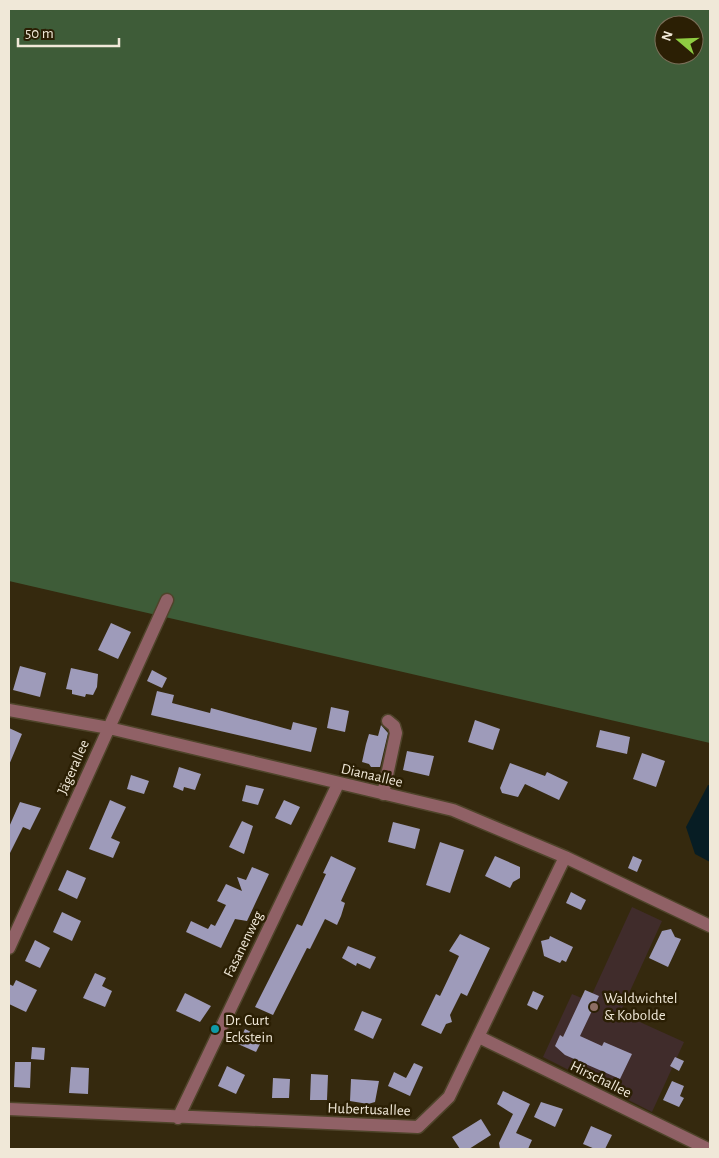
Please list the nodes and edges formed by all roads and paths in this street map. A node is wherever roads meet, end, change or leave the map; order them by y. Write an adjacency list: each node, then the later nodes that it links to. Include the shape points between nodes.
1 (167, 600): 4 (street, Jägerallee)
2 (9, 710): 4 (street, Dianaallee)
3 (388, 721): 6 (street, via 396,733)
4 (109, 728): 5 (street, Dianaallee); 9 (street, Jägerallee)
5 (338, 784): 6 (street, Dianaallee); 12 (street, Fasanenweg)
6 (383, 794): 7 (street, Dianaallee, via 453,810)
7 (565, 857): 8 (street, Dianaallee); 10 (street, Hubertusallee)
8 (710, 926)
9 (9, 948)
10 (480, 1037): 12 (street, Hubertusallee, via 449,1097 418,1127); 13 (street, Hirschallee)
11 (9, 1109): 12 (street, Hubertusallee)
12 (178, 1118)
13 (708, 1149)

